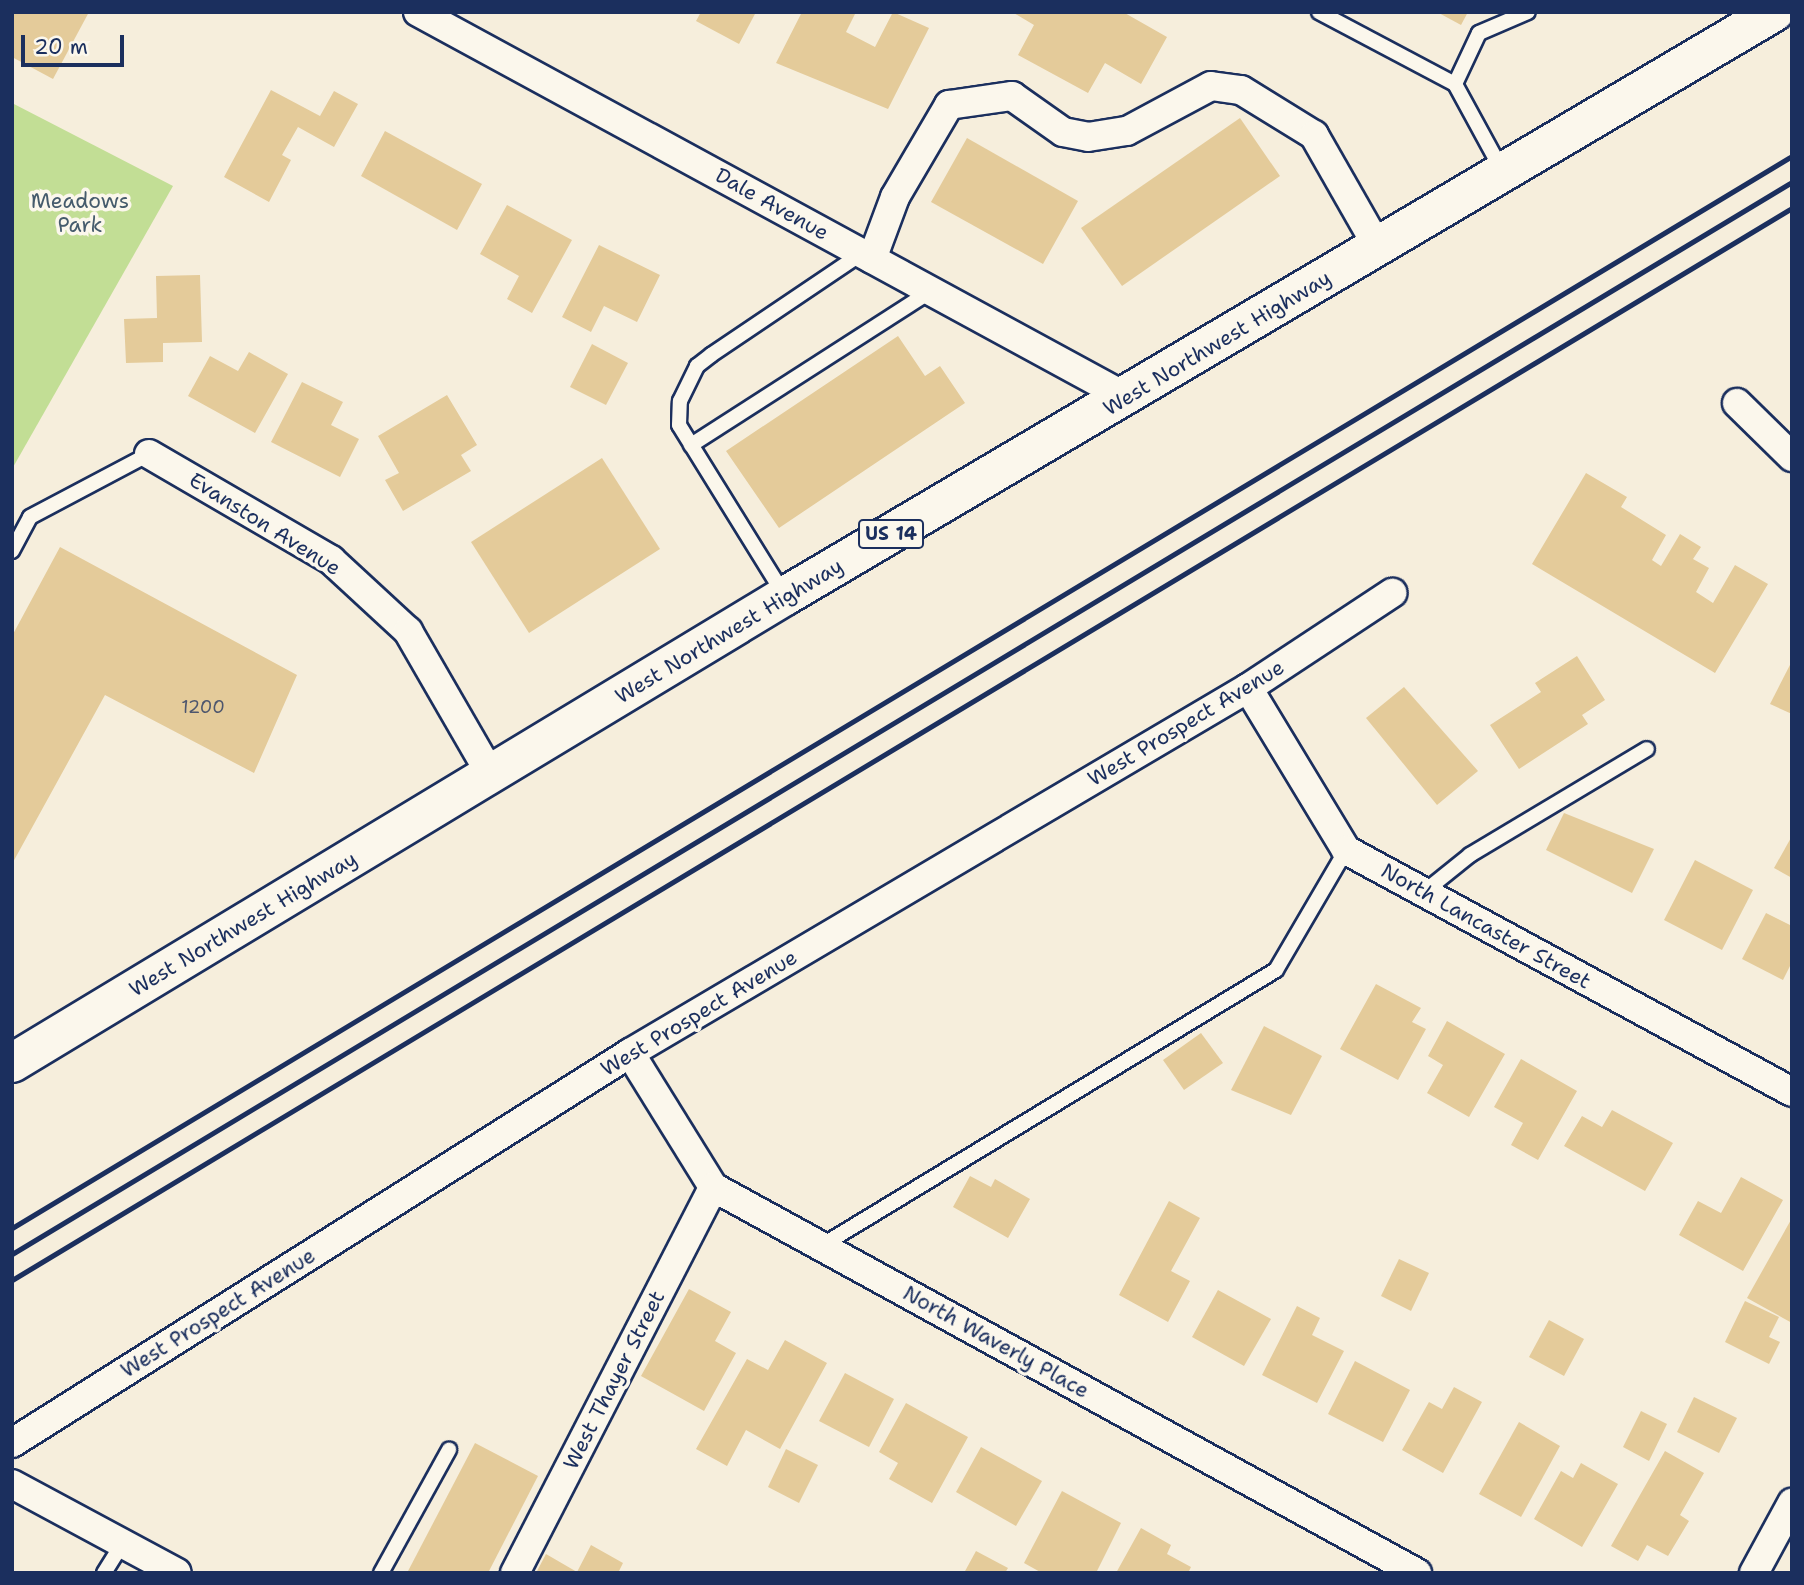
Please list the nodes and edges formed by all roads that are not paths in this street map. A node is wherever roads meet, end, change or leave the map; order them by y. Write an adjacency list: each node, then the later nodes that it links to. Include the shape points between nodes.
1 (418, 12): 8 (street, Dale Avenue)
2 (1319, 12): 5 (lane)
3 (1528, 12): 5 (lane, via 1479,33)
4 (1749, 19): 6 (main road, West Northwest Highway / US 14)
5 (1455, 84): 6 (lane)
6 (1504, 173): 7 (main road, West Northwest Highway / US 14)
7 (1378, 247): 8 (street, via 1314,135 1241,90 1211,86 1127,131 1088,137 1063,132 1012,96 949,105 895,197); 10 (main road, West Northwest Highway / US 14)
8 (867, 256): 9 (street, Dale Avenue); 12 (lane, via 697,366 680,401 679,425)
9 (931, 292): 10 (street, Dale Avenue); 12 (lane)
10 (1126, 397): 17 (main road, West Northwest Highway / US 14)
11 (1737, 403): 14 (street)
12 (691, 445): 17 (lane)
13 (149, 454): 15 (lane, via 30,517); 20 (street, Evanston Avenue, via 331,560 408,631)
14 (1792, 457)
15 (12, 551)
16 (1392, 593): 18 (street, West Prospect Avenue)
17 (785, 596): 20 (main road, West Northwest Highway / US 14)
18 (1248, 688): 21 (street); 23 (street, West Prospect Avenue)
19 (1647, 749): 22 (lane, via 1470,855)
20 (491, 775): 24 (main road, West Northwest Highway / US 14)
21 (1346, 850): 22 (street, North Lancaster Street); 27 (lane, via 1276,970)
22 (1424, 892): 25 (street, North Lancaster Street)
23 (630, 1053): 26 (street, North Waverly Place); 28 (street, West Prospect Avenue)
24 (12, 1063)
25 (1792, 1092)
26 (713, 1187): 27 (street, North Waverly Place); 36 (street, West Thayer Street)
27 (821, 1246): 37 (street, North Waverly Place)
28 (12, 1443)
29 (449, 1450): 35 (lane)
30 (12, 1484): 32 (street)
31 (1792, 1503): 38 (street)
32 (122, 1544): 33 (lane); 34 (street)
33 (104, 1573)
34 (177, 1573)
35 (382, 1573)
36 (515, 1573)
37 (1417, 1573)
38 (1754, 1573)

